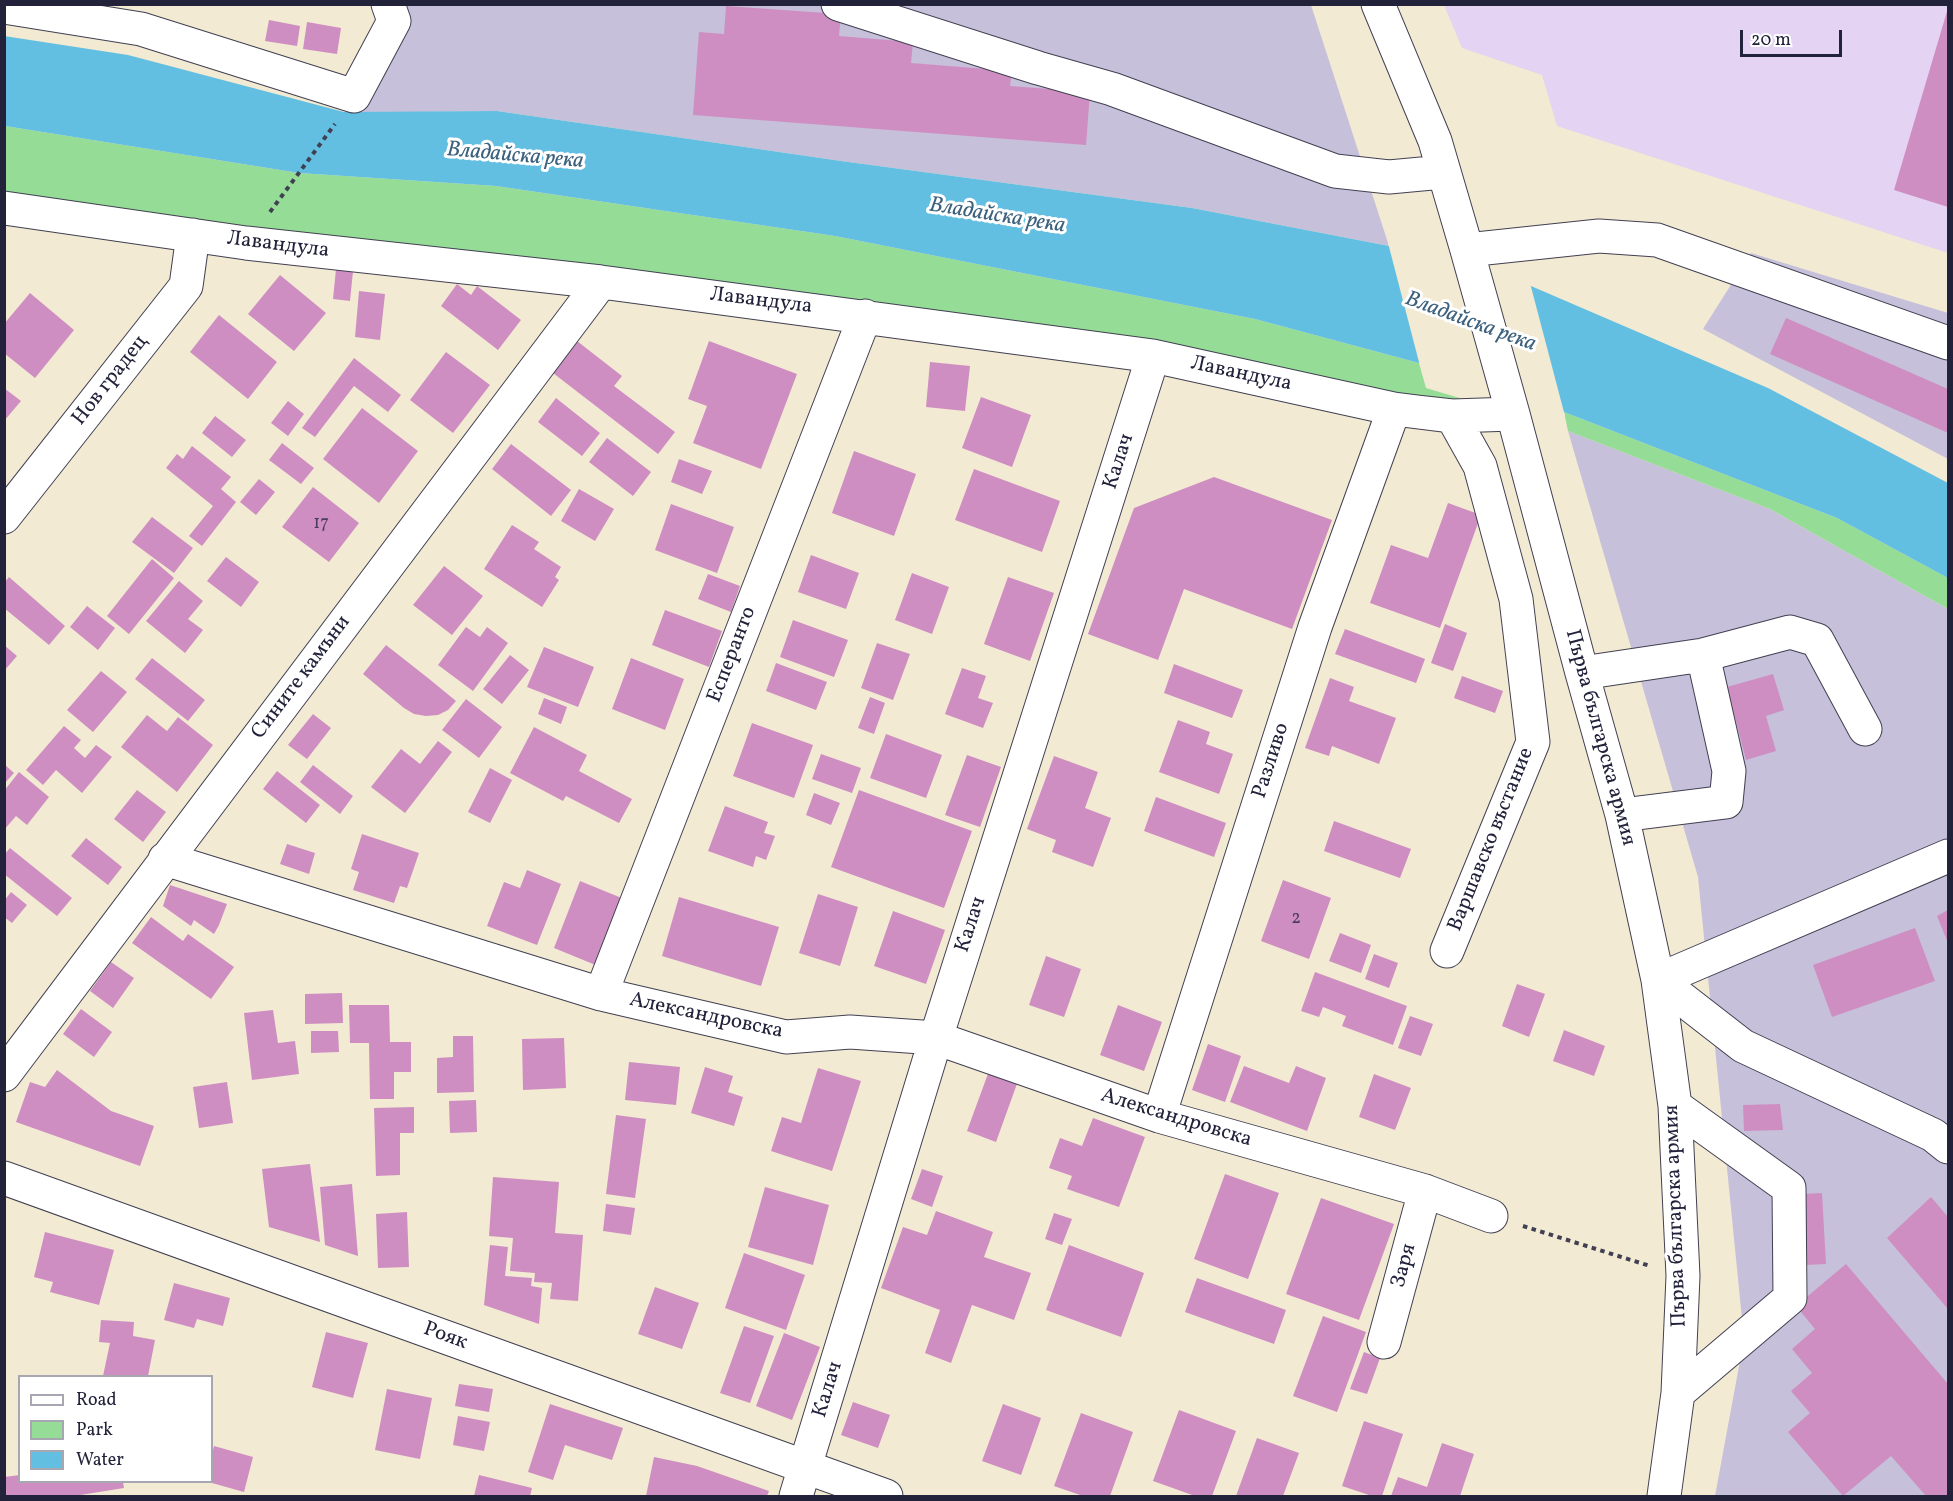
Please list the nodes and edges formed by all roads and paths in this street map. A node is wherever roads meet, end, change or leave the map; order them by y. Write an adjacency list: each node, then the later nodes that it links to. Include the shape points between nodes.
1 (388, 4): 5 (street, via 394,21)
2 (838, 4): 6 (street, via 1112,89 1335,171 1389,177)
3 (1378, 4): 6 (street, Първа българска армия, via 1435,141)
4 (4, 7): 5 (street, via 141,29)
5 (354, 96): 7 (path)
6 (1443, 172): 10 (street, Първа българска армия)
7 (292, 184)
8 (4, 208): 9 (street, Лавандула)
9 (193, 235): 11 (street, Лавандула); 18 (street, Нов градец, via 186,286)
10 (1467, 250): 13 (street, via 1599,236 1657,240); 16 (street, Първа българска армия)
11 (601, 282): 12 (street, Лавандула); 24 (street, Сините камъни)
12 (865, 316): 14 (street, Лавандула); 27 (street, Есперанто)
13 (1948, 343)
14 (1154, 356): 15 (street, Лавандула); 28 (street, Калач)
15 (1394, 408): 17 (street, Лавандула); 31 (street, Разливо, via 1315,627)
16 (1513, 414): 17 (street, Лавандула); 20 (street, Първа българска армия)
17 (1452, 416): 25 (street, Варшавско въстание, via 1480,466 1516,599 1533,742)
18 (4, 517)
19 (1703, 655): 20 (street); 21 (street, via 1790,632 1817,640); 22 (street, via 1729,771 1726,802)
20 (1581, 673): 22 (street, Първа българска армия)
21 (1865, 729)
22 (1622, 815): 26 (street, Първа българска армия)
23 (1948, 856): 26 (street)
24 (165, 859): 27 (street, Александровска); 29 (street, Сините камъни)
25 (1447, 951)
26 (1658, 980): 30 (street, Първа българска армия); 32 (street, via 1743,1046)
27 (601, 994): 28 (street, Александровска, via 786,1037 850,1032)
28 (936, 1038): 31 (street, Александровска); 39 (street, Калач)
29 (4, 1075)
30 (1675, 1106): 36 (street, Първа българска армия); 38 (street, via 1789,1188 1790,1298)
31 (1159, 1116): 34 (street, Александровска)
32 (1943, 1139)
33 (4, 1178): 39 (street, Рояк)
34 (1425, 1191): 35 (street, Александровска); 37 (street, Заря)
35 (1491, 1216): 36 (path)
36 (1683, 1276): 38 (street, Първа българска армия)
37 (1384, 1342)
38 (1678, 1394): 41 (street, Първа българска армия)
39 (801, 1482): 40 (street, Рояк)
40 (886, 1497)
41 (1664, 1497)

